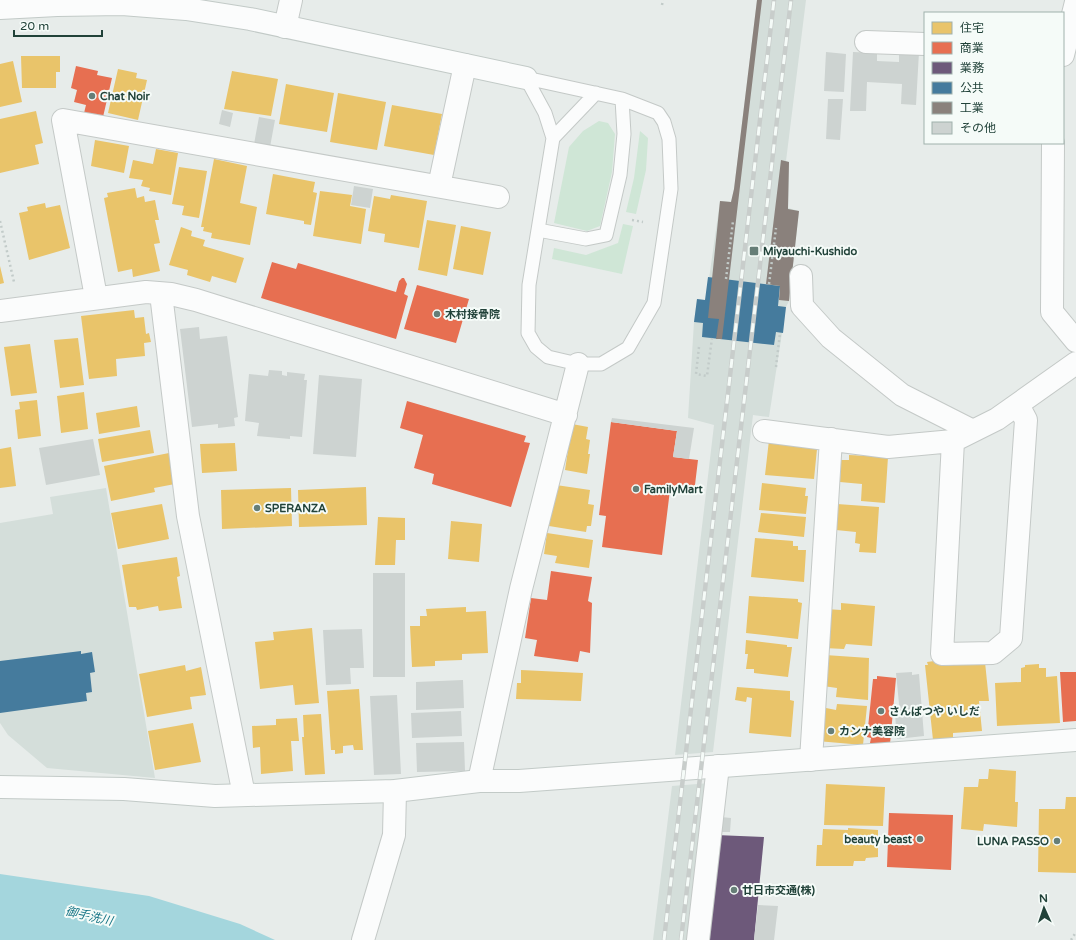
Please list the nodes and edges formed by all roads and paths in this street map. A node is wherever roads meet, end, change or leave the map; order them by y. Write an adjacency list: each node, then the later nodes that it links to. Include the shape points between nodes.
1 (291, 0): 6 (street)
2 (663, 0): 4 (path)
3 (1076, 2): 9 (street)
4 (662, 5)
5 (0, 8): 6 (street, via 122,4 186,9)
6 (284, 27): 10 (street)
7 (866, 42): 8 (street)
8 (924, 44)
9 (1064, 48)
10 (466, 65): 11 (street); 16 (street)
11 (526, 78): 12 (lane); 14 (lane, via 545,113)
12 (596, 93): 13 (lane); 14 (lane)
13 (622, 99): 21 (lane, via 624,134 620,175 606,235 586,239); 33 (lane, via 658,113 664,122 669,139 671,189 654,303 628,348 601,364)
14 (554, 138): 21 (lane)
15 (1053, 144): 30 (street, via 1052,312)
16 (439, 186): 17 (street); 26 (street, via 63,120)
17 (498, 197)
18 (0, 221): 27 (path)
19 (733, 221): 23 (path)
20 (776, 228): 24 (path)
21 (538, 230): 33 (lane, via 529,284 528,333 536,347 548,357)
22 (801, 276): 38 (street, via 802,306 831,338 902,395)
23 (726, 279)
24 (769, 284)
25 (161, 294): 26 (street, via 146,292); 36 (street, via 196,300); 47 (street, via 188,516)
26 (96, 297): 27 (street)
27 (10, 309)
28 (780, 333): 34 (path)
29 (712, 338): 31 (path, via 707,376 696,374)
30 (1076, 341)
31 (699, 347)
32 (1076, 363): 35 (street)
33 (578, 364): 36 (street)
34 (776, 367)
35 (1018, 404): 38 (street, via 997,419); 40 (street, via 1026,420 1011,638 993,653 942,654)
36 (566, 416): 44 (street, via 521,589)
37 (764, 431): 39 (street)
38 (973, 431): 40 (street)
39 (831, 439): 40 (street, via 888,447); 42 (street)
40 (953, 441)
41 (1076, 740): 42 (street)
42 (811, 760): 43 (street)
43 (718, 766): 44 (street, via 519,781); 50 (street)
44 (479, 781): 46 (street)
45 (0, 787): 47 (street, via 98,788 216,796)
46 (395, 791): 47 (street); 49 (street, via 394,835)
47 (244, 795)
48 (1076, 932): 51 (path)
49 (363, 940)
50 (698, 940)
51 (1071, 940)

